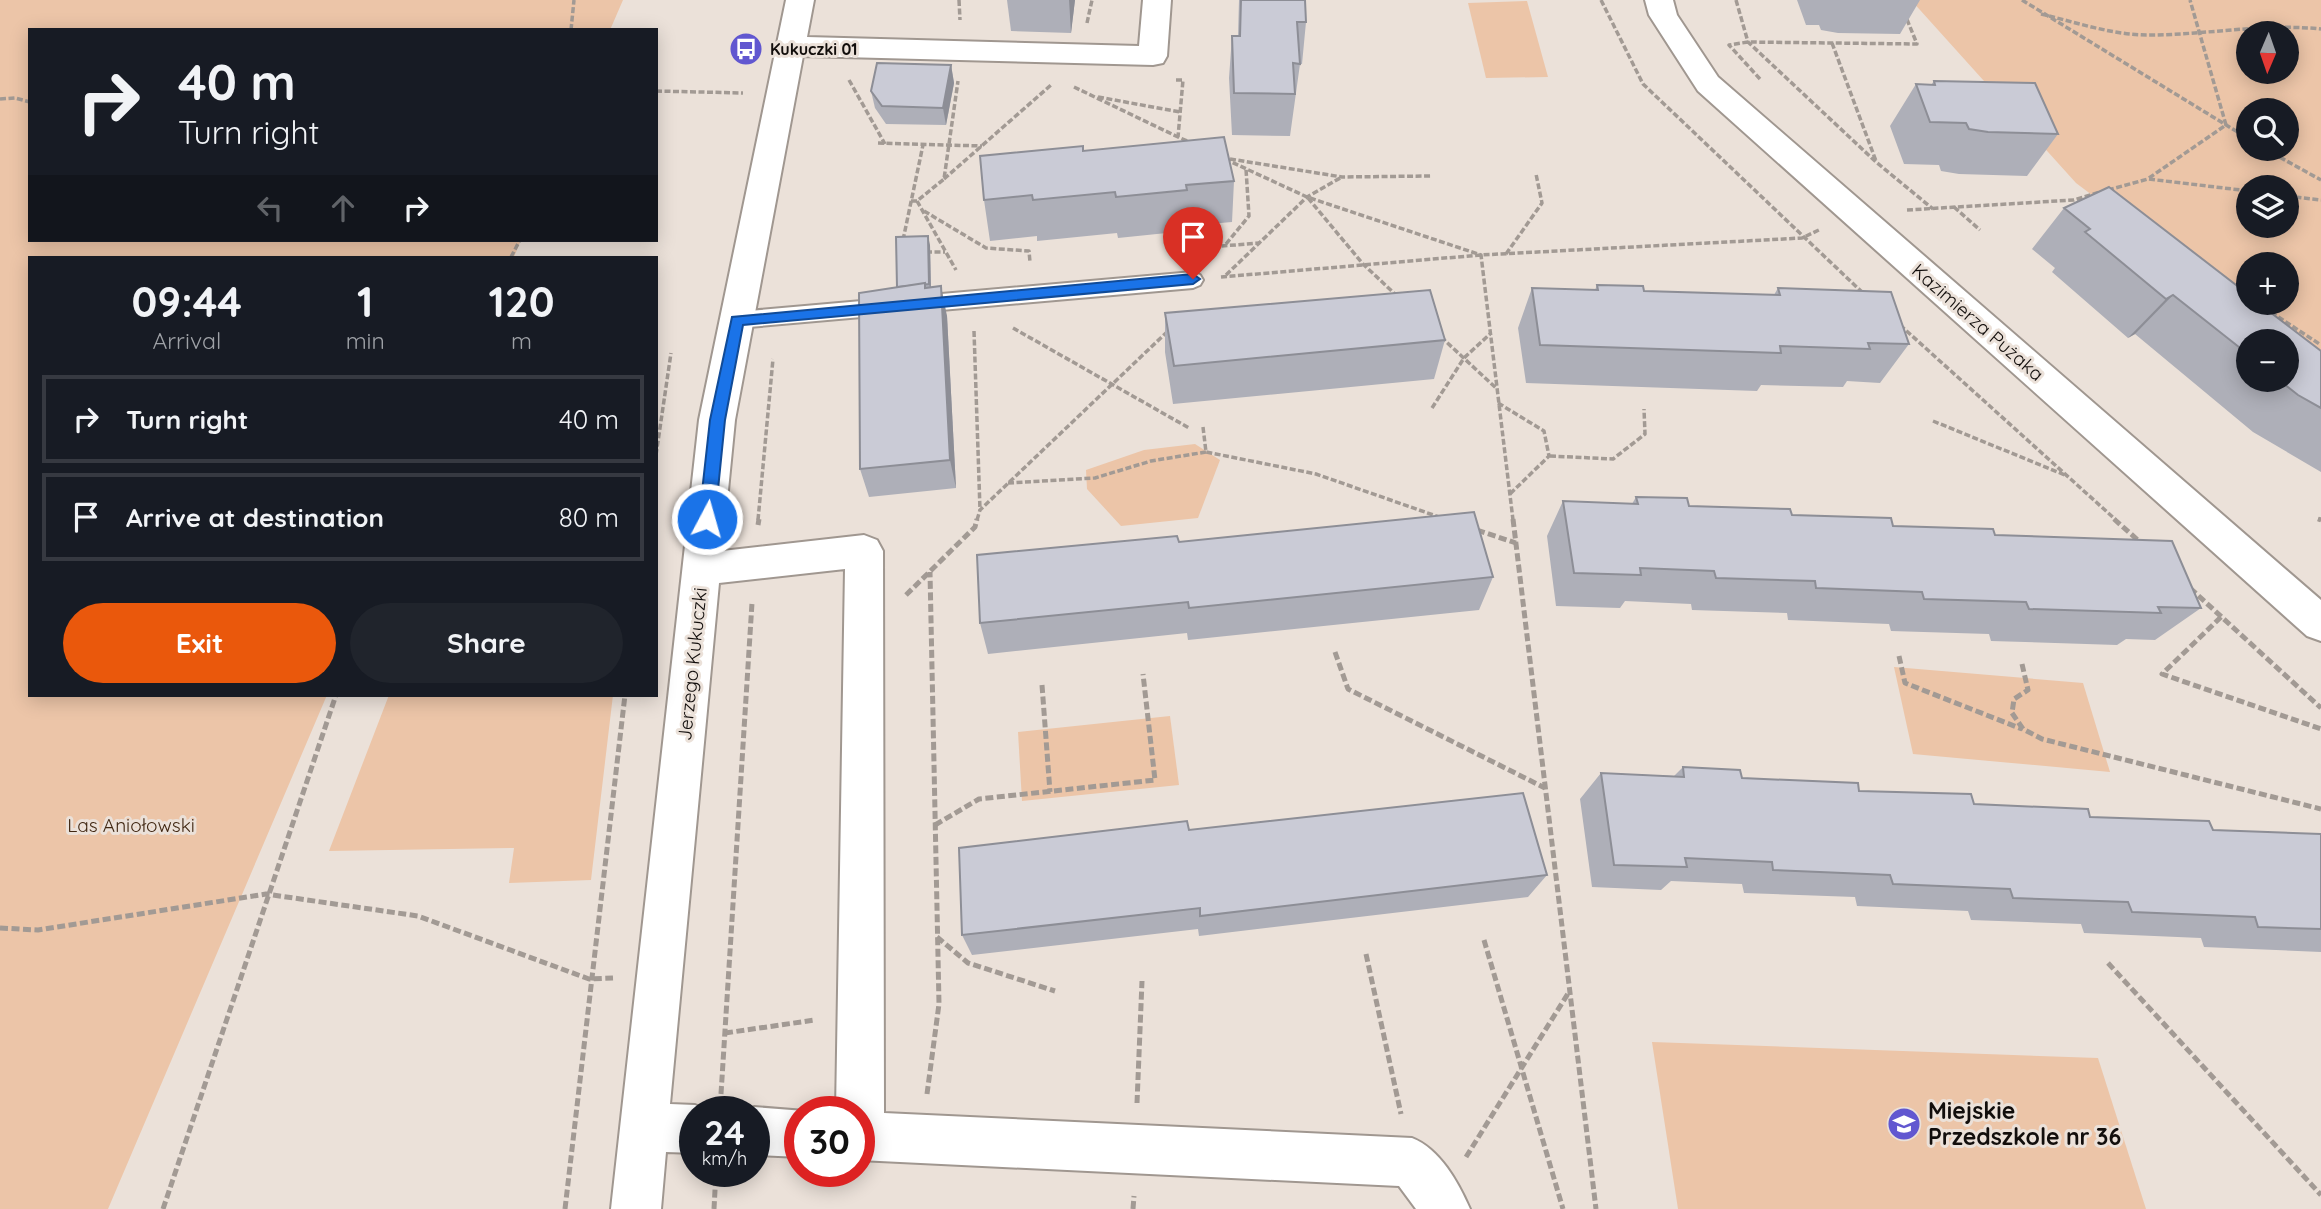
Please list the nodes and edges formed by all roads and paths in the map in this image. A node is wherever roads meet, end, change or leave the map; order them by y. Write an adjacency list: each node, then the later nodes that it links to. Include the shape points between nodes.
1 (574, 0): 12 (path)
2 (800, 0): 17 (street, Jerzego Kukuczki)
3 (958, 0): 18 (path)
4 (1157, 0): 18 (street, via 1153,56)
5 (1601, 0): 57 (path, via 1643,84)
6 (1659, 0): 55 (street, Kazimierza Pużaka, via 1663,15 1708,84)
7 (1736, 0): 15 (path)
8 (2022, 0): 11 (path)
9 (2190, 0): 14 (path)
10 (1903, 11): 16 (path, via 1917,44)
11 (2041, 14): 14 (path, via 2146,35); 28 (path)
12 (570, 28)
13 (2321, 29): 14 (path, via 2285,25)
14 (2199, 33): 28 (path)
15 (1748, 42): 16 (path); 37 (path)
16 (1832, 43): 37 (path)
17 (791, 46): 18 (street); 23 (street, Jerzego Kukuczki)
18 (963, 51): 33 (path)
19 (1045, 80): 34 (path, via 1057,80)
20 (1169, 80): 27 (path, via 1183,80)
21 (1068, 85): 24 (path)
22 (658, 91): 23 (path)
23 (782, 94): 74 (street, Jerzego Kukuczki)
24 (1090, 95): 27 (path); 30 (path)
25 (0, 99): 26 (path)
26 (28, 101)
27 (1180, 113): 30 (path)
28 (2226, 125): 29 (path); 43 (path)
29 (2236, 131)
30 (1178, 137): 35 (path)
31 (878, 144): 32 (path)
32 (923, 145): 33 (path); 50 (path)
33 (948, 145): 34 (path); 42 (path)
34 (982, 146): 42 (path)
35 (1201, 148)
36 (2287, 161): 44 (path)
37 (1876, 162): 53 (path)
38 (1246, 169): 41 (path, via 1224,159); 46 (path); 58 (path, via 1249,216)
39 (1536, 174): 62 (path, via 1542,203)
40 (1430, 176): 41 (path)
41 (1342, 177): 46 (path)
42 (944, 179): 50 (path)
43 (2148, 179): 45 (path); 48 (path)
44 (2321, 180)
45 (2236, 189)
46 (1307, 197): 63 (path); 65 (path); 66 (path)
47 (2299, 197): 49 (path)
48 (2074, 200): 51 (path); 52 (path)
49 (2321, 200)
50 (914, 201): 54 (path); 59 (path)
51 (2085, 204)
52 (1954, 207): 53 (path); 56 (path)
53 (1933, 209): 55 (path)
54 (922, 210): 61 (path); 64 (path, via 986,248 1029,251)
55 (1856, 214): 57 (path); 107 (street, Kazimierza Pużaka)
56 (1980, 230)
57 (1802, 238): 62 (path); 70 (path)
58 (1226, 245)
59 (901, 251)
60 (923, 251): 61 (path)
61 (946, 252): 69 (path)
62 (1506, 254): 63 (path)
63 (1481, 255): 65 (path); 80 (path)
64 (1030, 262)
65 (1363, 264): 66 (path); 71 (path)
66 (1225, 276): 67 (path); 68 (path)
67 (1193, 279): 69 (lane)
68 (1216, 285)
69 (972, 300): 74 (lane); 79 (path)
70 (1873, 301)
71 (1403, 302)
72 (2275, 315): 81 (path)
73 (1893, 319): 95 (path)
74 (737, 320): 103 (street, Jerzego Kukuczki, via 717,420)
75 (1001, 329): 84 (path, via 1014,328)
76 (987, 330): 79 (path)
77 (1169, 330): 84 (path)
78 (1433, 330): 83 (path)
79 (974, 331): 98 (path)
80 (1490, 333): 83 (path); 85 (path)
81 (2321, 345)
82 (671, 353): 92 (path)
83 (1464, 358): 85 (path); 87 (path)
84 (1112, 384): 91 (path); 96 (path)
85 (1497, 388): 86 (path)
86 (1499, 403): 94 (path, via 1544,431); 97 (path)
87 (1432, 408)
88 (1644, 409): 94 (path, via 1645,434 1613,459)
89 (1933, 421): 95 (path)
90 (1203, 427): 93 (path)
91 (1189, 428)
92 (658, 441)
93 (1206, 452): 96 (path, via 1151,461 1095,478); 99 (path, via 1316,474)
94 (1549, 456): 97 (path)
95 (2068, 477): 102 (path)
96 (1008, 483): 98 (path)
97 (1510, 494): 101 (path)
98 (980, 510): 104 (path, via 975,527)
99 (1453, 522)
100 (1466, 526): 101 (path)
101 (1516, 543): 119 (path)
102 (2150, 552)
103 (702, 569): 108 (street, via 864,551); 129 (street, Jerzego Kukuczki)
104 (930, 571): 108 (path); 122 (path)
105 (2180, 580): 106 (path)
106 (2221, 617): 116 (path); 118 (path, via 2162,674)
107 (2321, 624)
108 (863, 637): 134 (street)
109 (1335, 652): 119 (path, via 1348,689)
110 (1899, 656): 117 (path, via 1905,683)
111 (2022, 664): 117 (path, via 2028,690 2014,699 2012,713)
112 (1143, 674): 120 (path, via 1155,780)
113 (1042, 685): 120 (path)
114 (335, 697): 123 (path)
115 (625, 697): 130 (path)
116 (2321, 708)
117 (2023, 729): 121 (path, via 2092,753)
118 (2321, 729)
119 (1545, 788): 133 (path)
120 (1050, 792): 122 (path, via 979,799)
121 (2321, 809)
122 (935, 826): 125 (path)
123 (266, 894): 124 (path, via 38,930); 130 (path, via 418,916); 147 (path)
124 (0, 928)
125 (937, 937): 132 (path, via 968,963); 141 (path, via 939,1004)
126 (1484, 940): 136 (path)
127 (1366, 954): 143 (path)
128 (2108, 963): 145 (path)
129 (659, 975): 130 (path); 138 (street, Jerzego Kukuczki)
130 (589, 979): 148 (path)
131 (1142, 981): 142 (path)
132 (1055, 990)
133 (1570, 991): 136 (path); 153 (path)
134 (861, 1014): 135 (path); 137 (street)
135 (725, 1033)
136 (1522, 1068): 146 (path); 152 (path)
137 (860, 1096)
138 (644, 1127): 139 (street); 149 (street, Jerzego Kukuczki)
139 (679, 1128)
140 (875, 1137): 141 (street)
141 (921, 1139): 142 (street)
142 (1135, 1149): 143 (street); 151 (path)
143 (1412, 1162): 146 (street)
144 (715, 1187): 150 (path)
145 (2321, 1195)
146 (1442, 1205)
147 (163, 1209)
148 (565, 1209)
149 (636, 1209)
150 (714, 1209)
151 (1133, 1209)
152 (1563, 1209)
153 (1596, 1209)

